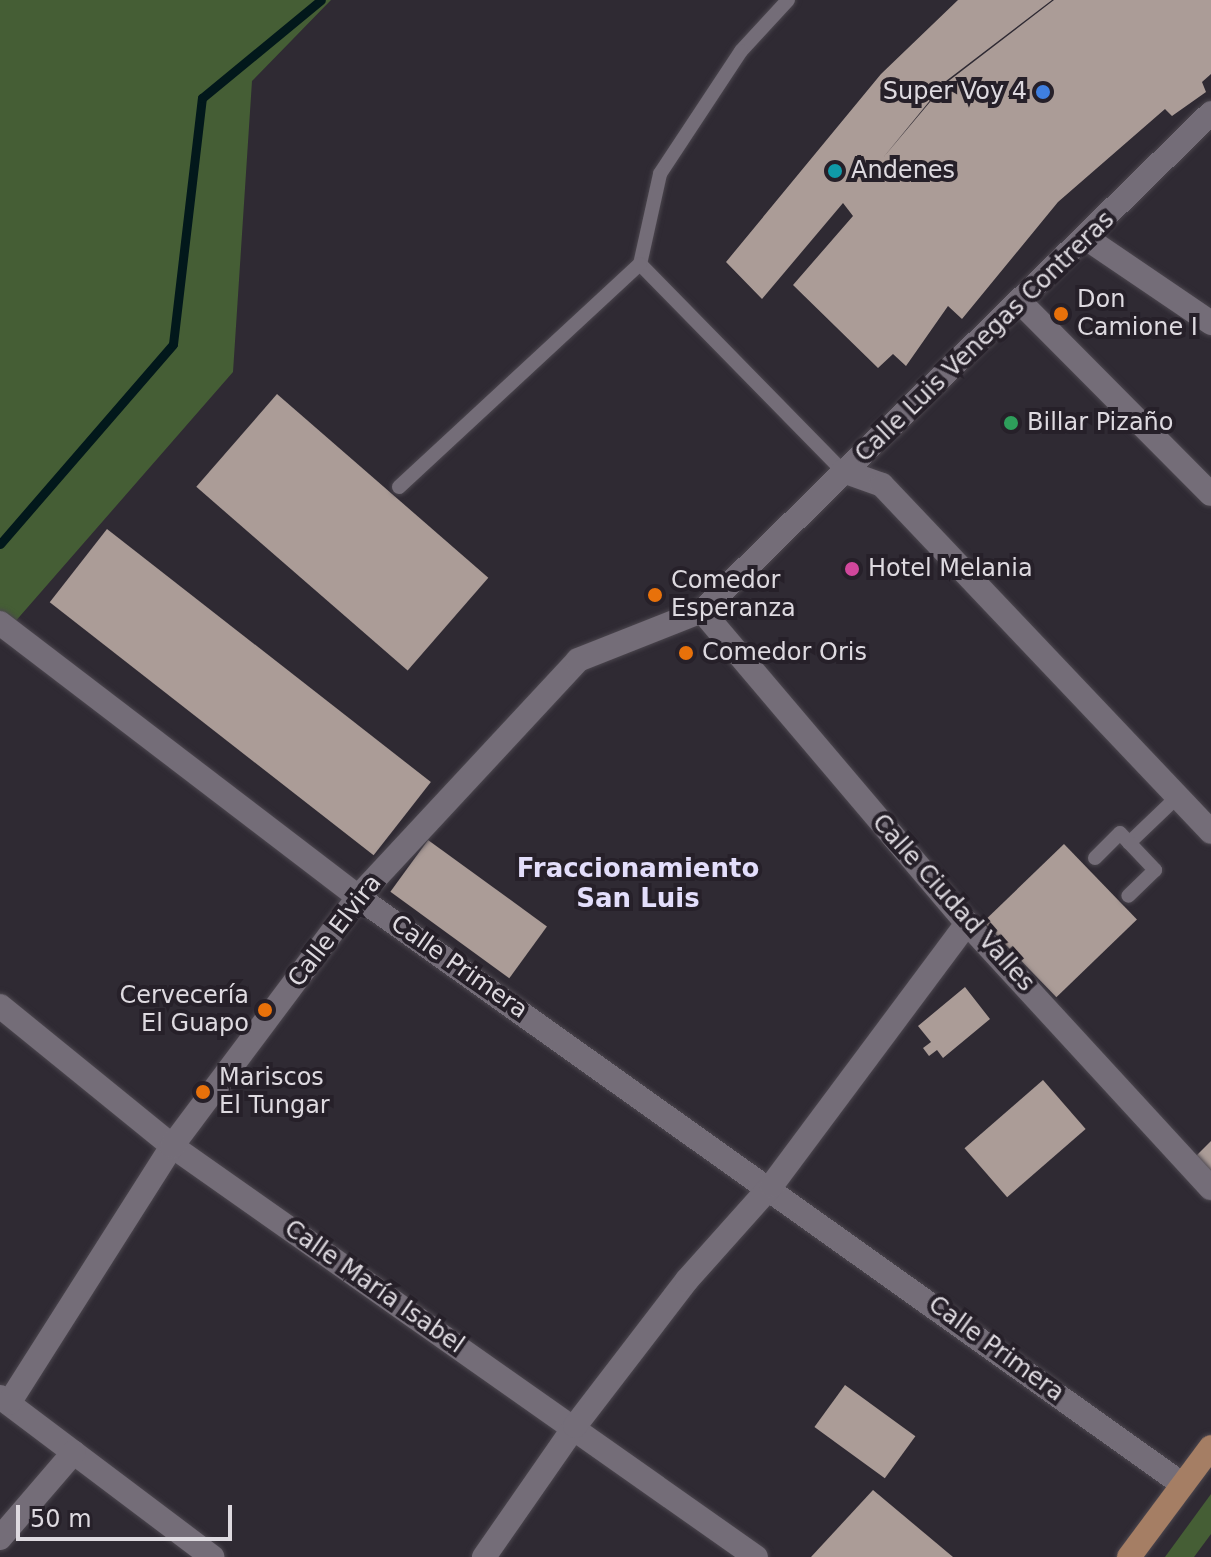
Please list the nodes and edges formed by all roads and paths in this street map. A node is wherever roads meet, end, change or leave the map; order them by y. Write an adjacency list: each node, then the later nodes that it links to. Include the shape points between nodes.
1 (788, 0): 4 (lane, via 741,51 660,174)
2 (1211, 113): 3 (street, Calle Luis Venegas Contreras)
3 (1089, 240): 5 (street, Calle Luis Venegas Contreras); 6 (street)
4 (640, 264): 7 (lane); 8 (lane)
5 (1021, 303): 7 (street, Calle Luis Venegas Contreras); 9 (street)
6 (1211, 323)
7 (843, 471): 10 (street, Calle Luis Venegas Contreras); 13 (street, via 882,485)
8 (399, 487)
9 (1211, 494)
10 (756, 558): 11 (street, Calle Elvira)
11 (702, 611): 18 (street, Calle Elvira, via 578,660); 19 (street, Calle Ciudad Valles)
12 (4, 626): 18 (street, Calle Primera)
13 (1175, 799): 14 (street); 15 (lane)
14 (1211, 832)
15 (1129, 843): 16 (lane, via 1120,833); 17 (lane, via 1155,870)
16 (1095, 858)
17 (1128, 896)
18 (358, 897): 21 (street, Calle Elvira); 22 (street, Calle Primera)
19 (967, 923): 22 (street); 23 (street, Calle Ciudad Valles)
20 (0, 1006): 21 (street, Calle María Isabel)
21 (172, 1146): 24 (street, Calle Elvira); 25 (street, Calle María Isabel)
22 (772, 1185): 25 (street, via 687,1280); 28 (street, Calle Primera)
23 (1211, 1188)
24 (4, 1400): 27 (street)
25 (575, 1426): 31 (street); 32 (street, Calle María Isabel)
26 (1211, 1447): 28 (main road)
27 (74, 1452): 29 (street); 30 (street)
28 (1182, 1484): 33 (main road)
29 (0, 1538)
30 (212, 1557)
31 (484, 1557)
32 (756, 1557)
33 (1129, 1557)

